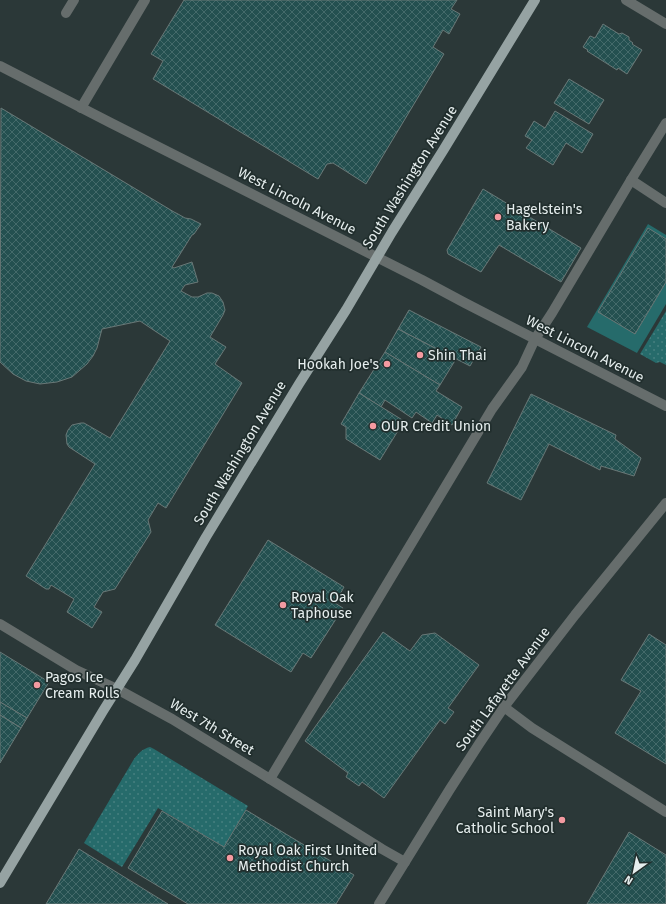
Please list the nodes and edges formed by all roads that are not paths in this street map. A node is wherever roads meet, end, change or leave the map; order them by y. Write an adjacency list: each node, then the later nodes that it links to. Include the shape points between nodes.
1 (74, 0): 5 (street)
2 (145, 0): 8 (street)
3 (535, 0): 12 (main road, South Washington Avenue)
4 (626, 0): 6 (street)
5 (66, 13)
6 (666, 24)
7 (0, 66): 8 (street, West Lincoln Avenue)
8 (81, 108): 12 (street, West Lincoln Avenue)
9 (666, 123): 10 (street)
10 (630, 180): 11 (street); 13 (street)
11 (666, 203)
12 (377, 257): 13 (street, West Lincoln Avenue); 17 (main road, South Washington Avenue, via 206,537)
13 (535, 339): 14 (street, West Lincoln Avenue); 19 (street, via 522,367 492,409)
14 (666, 406)
15 (666, 502): 18 (street, South Lafayette Avenue)
16 (0, 624): 17 (street, West 7th Street, via 76,670)
17 (117, 689): 19 (street, West 7th Street, via 172,719); 22 (main road, South Washington Avenue)
18 (504, 707): 20 (street, via 532,728); 21 (street, South Lafayette Avenue)
19 (270, 779): 21 (street, West 7th Street)
20 (666, 812)
21 (404, 862): 23 (street, South Lafayette Avenue)
22 (0, 883)
23 (379, 904)

